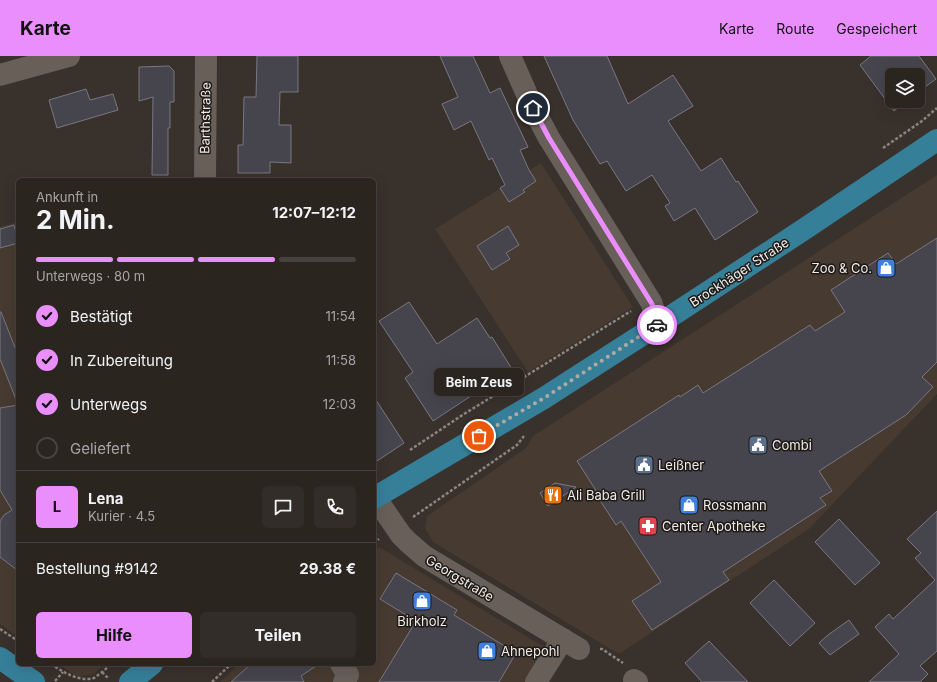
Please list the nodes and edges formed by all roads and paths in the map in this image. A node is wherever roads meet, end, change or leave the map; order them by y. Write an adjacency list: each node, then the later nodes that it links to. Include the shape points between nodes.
1 (69, 56): 4 (street)
2 (206, 56): 8 (street, Barthstraße)
3 (510, 56): 9 (street, via 549,138)
4 (0, 76)
5 (937, 108): 6 (path)
6 (922, 121)
7 (937, 140): 10 (main road, Brockhäger Straße)
8 (205, 178)
9 (652, 304): 10 (street); 11 (path, via 636,308)
10 (659, 324): 12 (main road, Brockhäger Straße, via 544,398)
11 (406, 452)
12 (376, 496)
13 (376, 500): 16 (street, Georgstraße, via 402,535 424,556)
14 (0, 629): 15 (path)
15 (16, 640)
16 (571, 644): 26 (path, via 602,649 631,668); 33 (street)
17 (0, 658): 27 (main road)
18 (54, 666): 23 (path)
19 (109, 666): 24 (path)
20 (150, 666): 30 (main road)
21 (229, 666): 31 (path)
22 (342, 666): 32 (street, via 348,675)
23 (63, 672): 28 (path); 29 (path)
24 (102, 672): 25 (path); 29 (path, via 92,680)
25 (106, 677)
26 (635, 681)
27 (34, 682)
28 (55, 682)
29 (80, 682)
30 (130, 682)
31 (212, 682)
32 (344, 682)
33 (536, 682)

